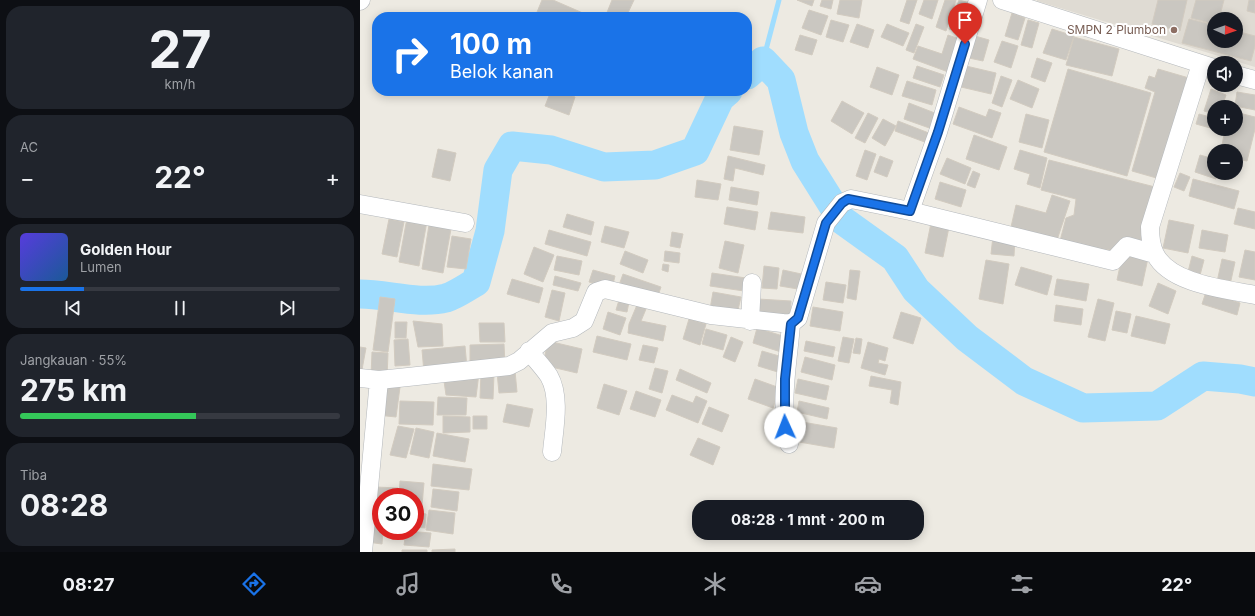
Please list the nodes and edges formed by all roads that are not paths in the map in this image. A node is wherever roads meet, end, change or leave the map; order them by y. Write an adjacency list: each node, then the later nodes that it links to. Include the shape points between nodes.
1 (978, 0): 9 (street, via 938,132)
2 (1002, 0): 3 (street)
3 (1024, 3): 4 (street)
4 (1207, 66)
5 (1207, 69): 11 (street, via 1150,227)
6 (1243, 76): 7 (street)
7 (1255, 80)
8 (360, 204): 10 (street)
9 (910, 211): 11 (street, via 1113,261 1127,246); 15 (street, via 851,199 836,209 826,223 798,318)
10 (465, 223)
11 (1155, 254): 13 (street, via 1175,275)
12 (752, 283): 14 (street)
13 (1255, 295)
14 (750, 321): 15 (street); 16 (street, via 711,315 604,289 596,292 584,321 573,328 552,333)
15 (791, 324): 19 (street, via 784,406)
16 (529, 352): 18 (street, via 519,361 501,368); 20 (street, via 548,376 553,387 555,401)
17 (360, 378): 18 (street)
18 (379, 380): 21 (street)
19 (789, 444)
20 (552, 452)
21 (363, 552)

